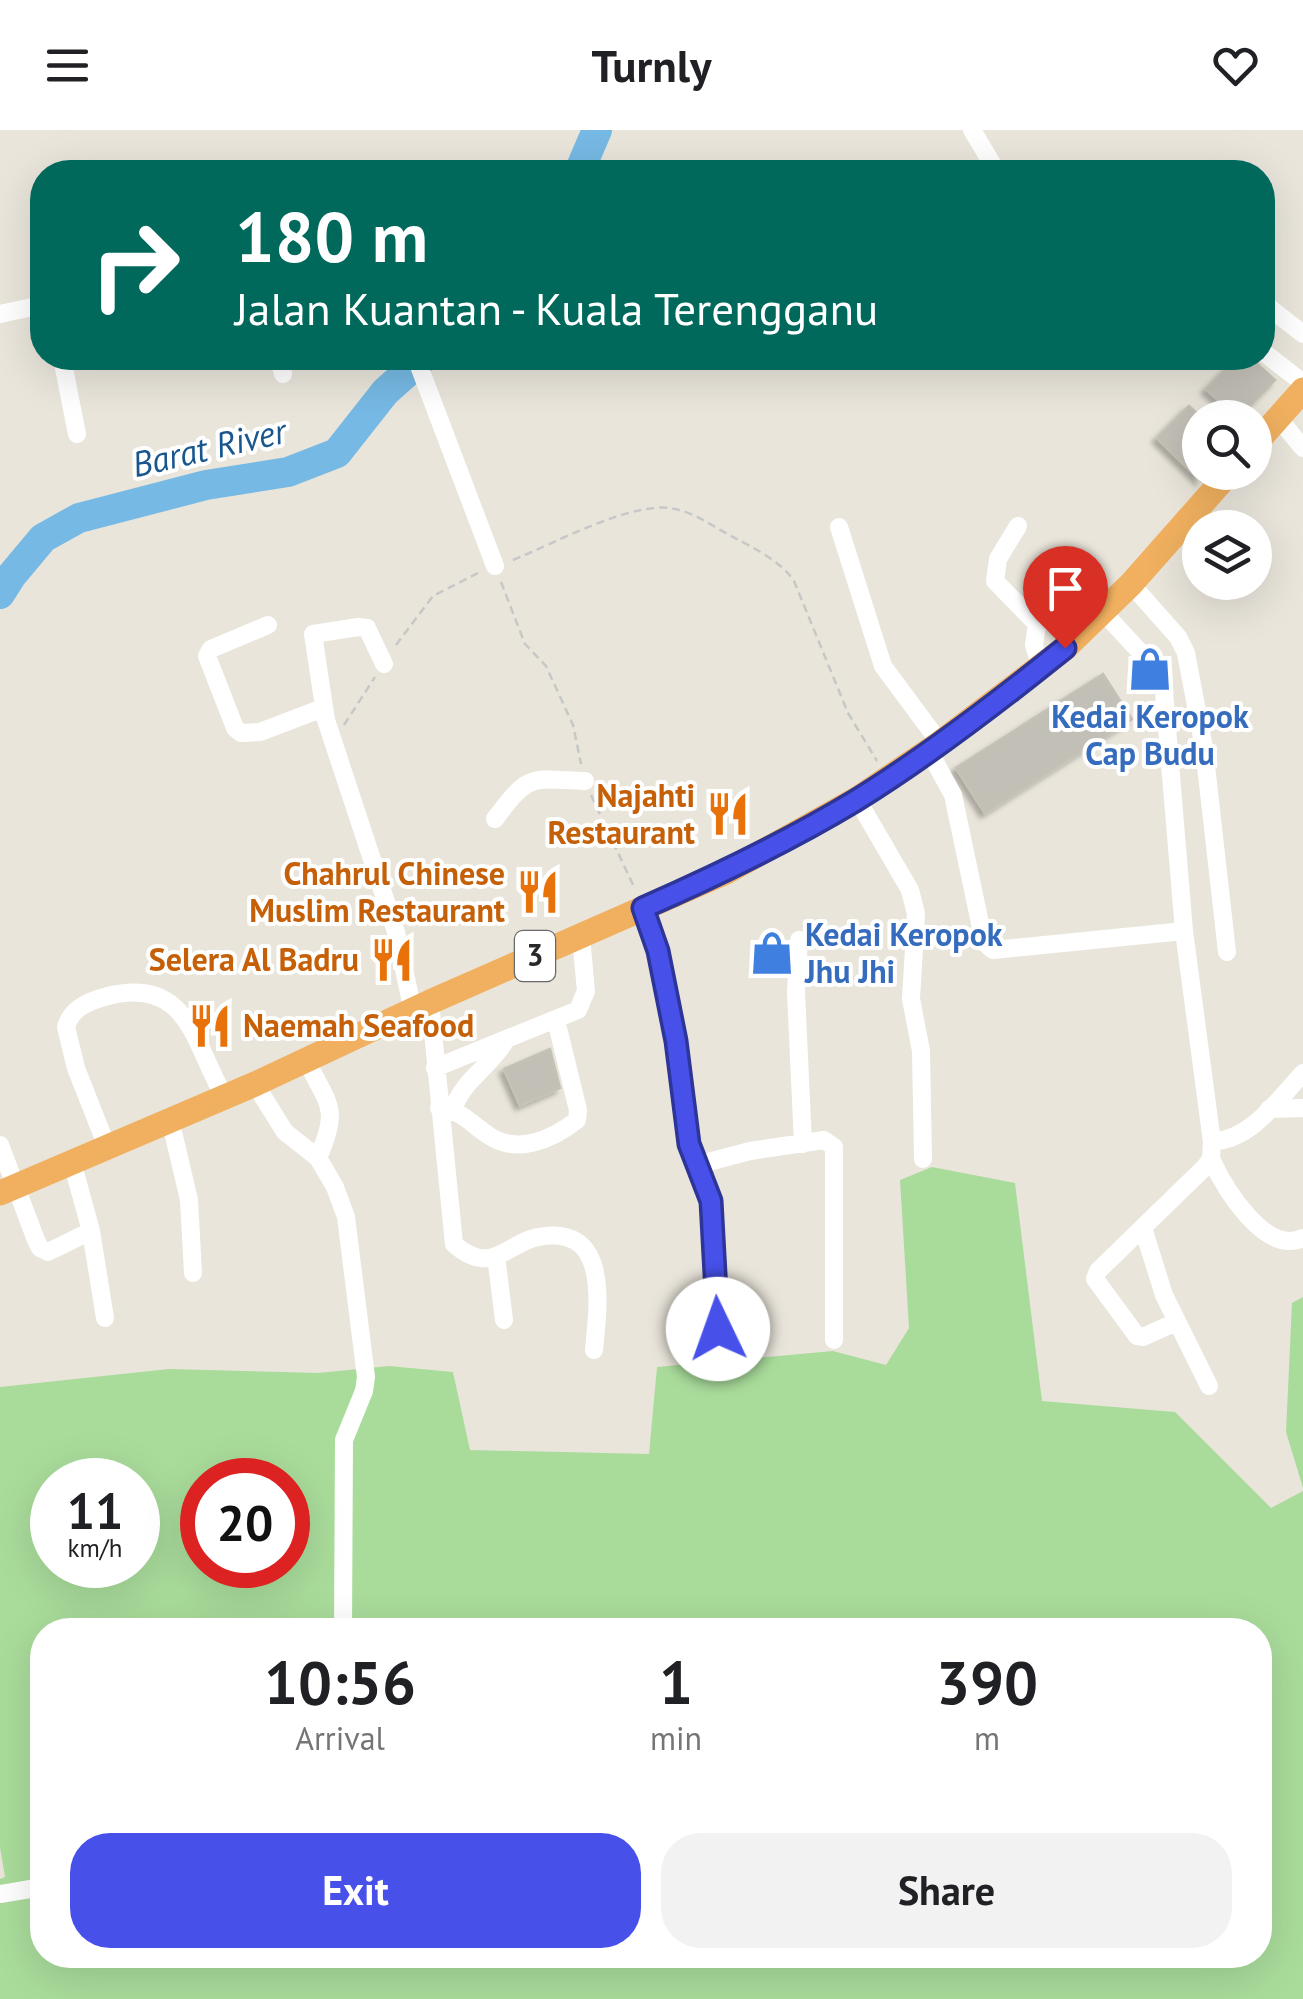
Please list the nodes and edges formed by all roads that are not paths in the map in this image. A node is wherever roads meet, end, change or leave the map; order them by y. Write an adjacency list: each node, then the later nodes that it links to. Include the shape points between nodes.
1 (972, 130): 2 (street)
2 (991, 160)
3 (30, 308): 5 (street)
4 (1275, 312): 6 (street)
5 (0, 314)
6 (1303, 334)
7 (1275, 362): 10 (street)
8 (64, 370): 12 (street)
9 (420, 370): 16 (street)
10 (1303, 387): 11 (highway)
11 (1295, 433)
12 (77, 434)
13 (1214, 490): 17 (highway, 3)
14 (1018, 526): 19 (street, via 998,559 996,581)
15 (839, 527): 24 (street, via 884,666)
16 (495, 566)
17 (1131, 584): 18 (highway, 3); 32 (street, via 1186,653)
18 (1098, 616): 19 (street, via 1077,609); 22 (highway, 3); 29 (street, via 1155,668 1164,692)
19 (1037, 624): 22 (street)
20 (268, 626): 23 (street, via 207,656 235,728 260,732)
21 (384, 664): 23 (street, via 367,628 313,634)
22 (1041, 667): 24 (highway, 3)
23 (323, 708): 33 (street)
24 (934, 747): 26 (highway, 3); 29 (street, via 952,795 984,942 994,950)
25 (585, 781): 27 (street, via 543,778 524,785)
26 (858, 799): 28 (highway, 3, via 726,872); 50 (street, via 910,890 916,914 912,999 921,1050)
27 (495, 820)
28 (643, 908): 30 (highway, 3); 52 (street, via 658,951 689,1144)
29 (1184, 931): 48 (street)
30 (581, 936): 33 (highway, 3); 34 (street, via 584,1000)
31 (800, 940): 45 (street)
32 (1227, 952)
33 (422, 1006): 36 (highway, 3); 37 (street)
34 (556, 1020): 35 (street); 41 (street, via 577,1120 517,1146)
35 (506, 1040): 37 (street); 41 (street)
36 (306, 1060): 39 (highway, 3); 49 (street, via 333,1113)
37 (436, 1068): 41 (street)
38 (1303, 1073): 43 (street)
39 (255, 1084): 40 (highway, 3); 49 (street, via 285,1132)
40 (224, 1096): 44 (highway, 3); 47 (street, via 188,1019 169,1001 121,994 89,1002 66,1027)
41 (446, 1108): 57 (street, via 450,1235 472,1256)
42 (1303, 1108): 43 (street)
43 (1269, 1109): 48 (street, via 1248,1130)
44 (170, 1119): 47 (highway, 3); 58 (street, via 188,1190)
45 (803, 1144): 52 (street); 63 (street, via 824,1140 834,1147)
46 (0, 1145): 53 (street)
47 (107, 1147): 51 (highway, 3)
48 (1211, 1150): 54 (street, via 1195,1179); 56 (street, via 1226,1192 1269,1236)
49 (318, 1158): 66 (street, via 346,1218 366,1377 344,1440)
50 (924, 1159)
51 (72, 1162): 53 (highway, 3); 55 (street)
52 (698, 1164): 62 (street, via 711,1201)
53 (8, 1190): 55 (street, via 48,1252)
54 (1143, 1228): 61 (street); 61 (street, via 1095,1279 1138,1336)
55 (91, 1231): 59 (street)
56 (1303, 1238)
57 (496, 1256): 60 (street); 64 (street, via 546,1235 586,1250 597,1273)
58 (194, 1273)
59 (105, 1318)
60 (504, 1320)
61 (1176, 1322): 65 (street)
62 (718, 1329)
63 (834, 1340)
64 (594, 1350)
65 (1208, 1386)
66 (343, 1618)
67 (30, 1889): 68 (street)
68 (0, 1894)

